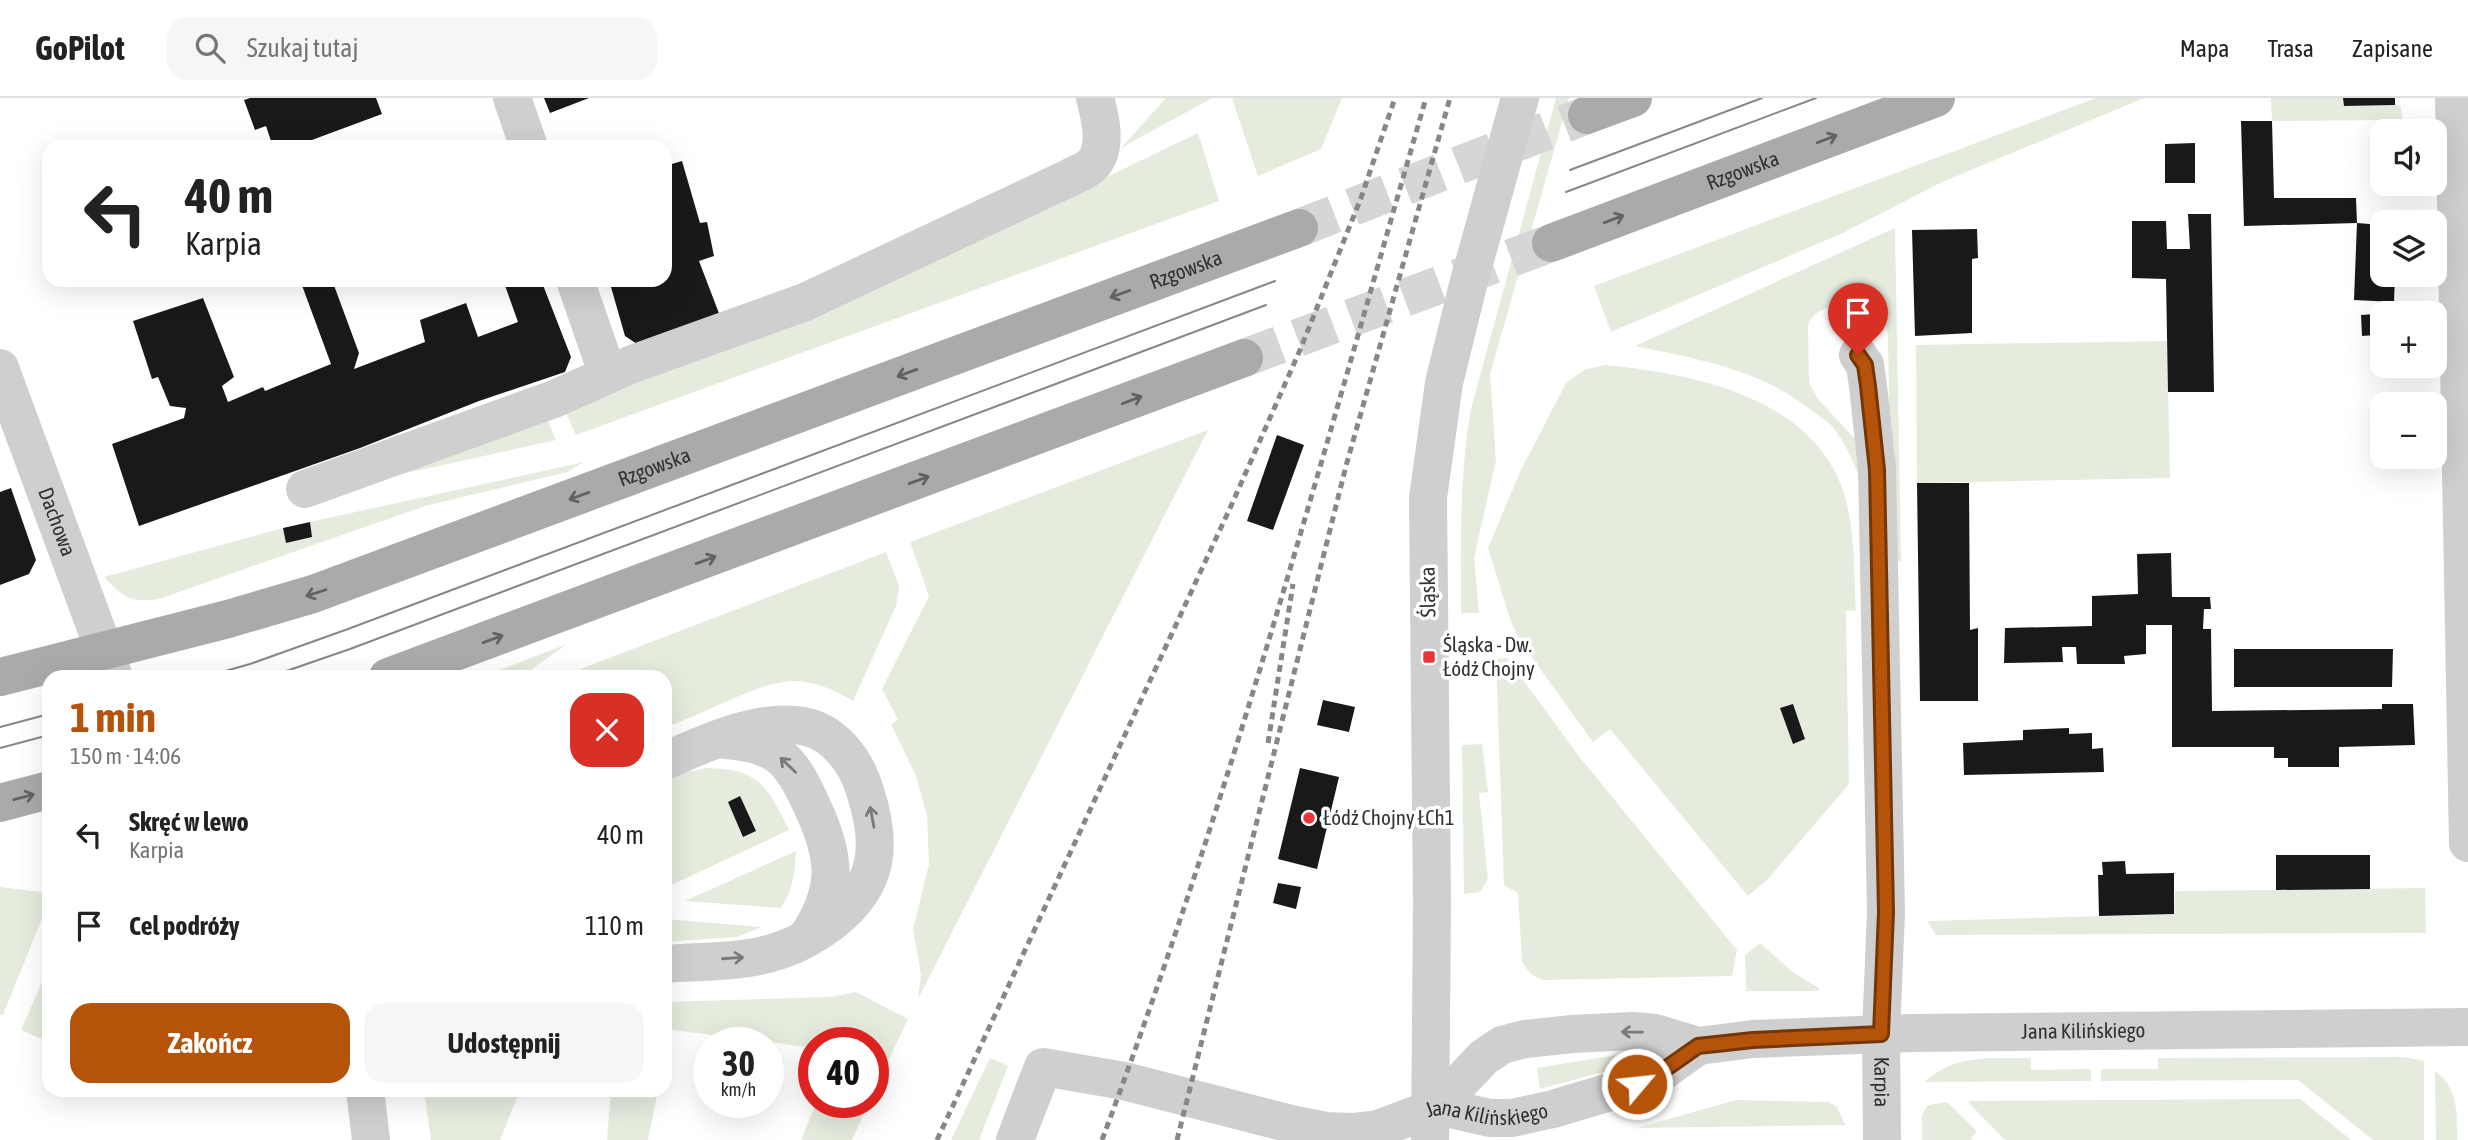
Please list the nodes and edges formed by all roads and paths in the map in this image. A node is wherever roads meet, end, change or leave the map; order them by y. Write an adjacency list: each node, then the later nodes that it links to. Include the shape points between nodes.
1 (512, 98): 8 (street)
2 (1095, 98): 15 (street, via 1102,126 1094,164 805,302)
3 (1520, 98): 33 (street, Śląska, via 1444,383 1428,498)
4 (1633, 98): 7 (main road)
5 (1936, 98): 10 (main road, Rzgowska, one-way to 5)
6 (2454, 98): 26 (street)
7 (1587, 115)
8 (527, 140)
9 (1299, 228): 17 (main road, Rzgowska, one-way to 17, via 313,594)
10 (1550, 243)
11 (577, 287): 15 (street)
12 (1858, 355): 30 (street, Karpia, via 1865,365 1877,470 1886,912)
13 (1244, 358): 19 (main road, one-way to 13)
14 (0, 368): 17 (street, Dachowa)
15 (608, 375): 16 (street)
16 (306, 489)
17 (109, 664): 18 (main road, Rzgowska)
18 (59, 670)
19 (407, 670)
20 (42, 672): 21 (main road, Rzgowska)
21 (0, 677)
22 (717, 739): 23 (street); 27 (street, one-way to 22, via 829,892 827,838 797,774 784,759 765,748); 27 (street, one-way to 22, via 845,912 872,873 876,846 873,816 862,781 845,752 828,735 807,727 755,728)
23 (672, 758)
24 (42, 792): 25 (main road, one-way to 24)
25 (0, 803)
26 (2468, 843)
27 (806, 939): 28 (street, one-way to 27, via 749,957)
28 (672, 963)
29 (2468, 1027): 30 (street, Jana Kilińskiego)
30 (1881, 1034): 31 (street, Jana Kilińskiego); 37 (street, Karpia)
31 (1698, 1046): 33 (street, Jana Kilińskiego, via 1637,1084 1553,1109 1490,1118 1446,1108); 33 (street, Jana Kilińskiego, one-way to 33, via 1633,1031 1525,1038 1484,1057 1445,1098)
32 (366, 1097): 35 (street)
33 (1431, 1124): 34 (street)
34 (1293, 1133): 36 (street, via 1124,1081 1043,1066)
35 (371, 1140)
36 (1015, 1140)
37 (1882, 1140)

